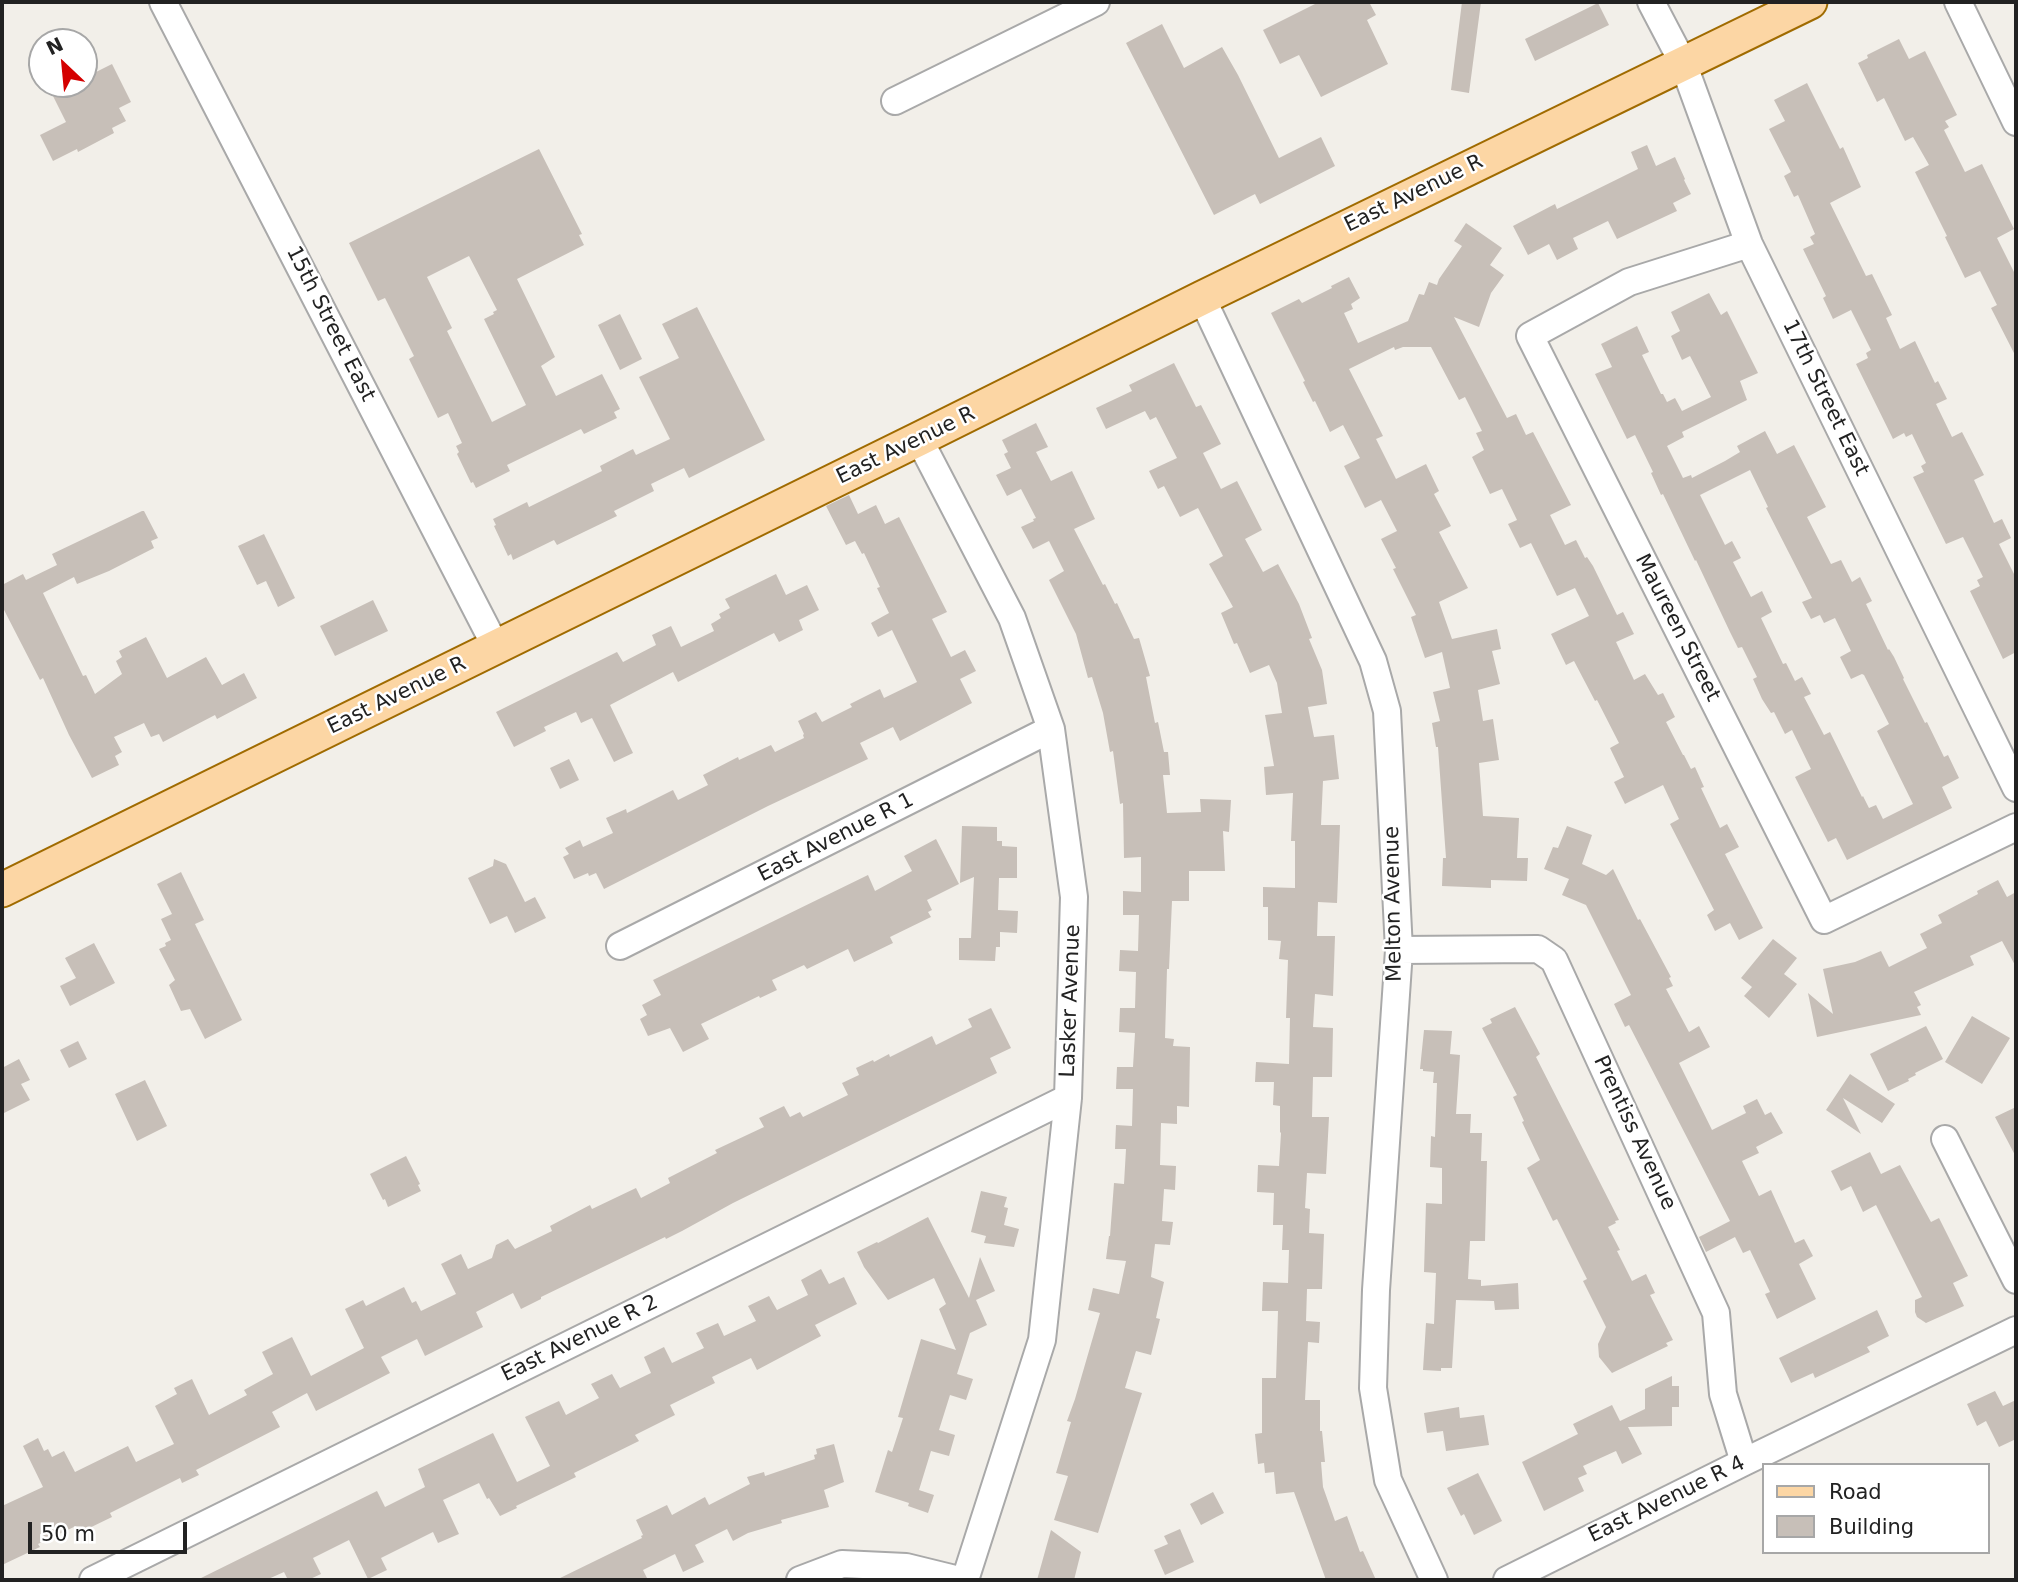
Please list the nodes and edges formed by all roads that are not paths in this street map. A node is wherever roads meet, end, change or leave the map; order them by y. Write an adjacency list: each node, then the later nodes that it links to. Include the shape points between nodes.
1 (163, 2): 12 (street, 15th Street East)
2 (1096, 2): 7 (street)
3 (1651, 2): 6 (street, 17th Street East)
4 (1810, 2): 6 (main road, East Avenue R)
5 (1958, 2): 8 (street)
6 (1683, 63): 9 (street, 17th Street East); 10 (main road, East Avenue R)
7 (895, 101)
8 (2016, 122)
9 (1749, 244): 14 (street, 17th Street East); 15 (street, Maureen Street, via 1629,282 1530,336 1824,920)
10 (1202, 298): 11 (main road, East Avenue R); 18 (street, Melton Avenue, via 1373,661 1387,711)
11 (919, 439): 12 (main road, East Avenue R); 13 (street, Lasker Avenue, via 1012,618)
12 (496, 647): 16 (main road, East Avenue R)
13 (1051, 729): 17 (street, East Avenue R 1); 19 (street, Lasker Avenue, via 1074,897)
14 (2016, 788)
15 (2016, 827)
16 (2, 890)
17 (620, 946)
18 (1399, 950): 23 (street, Prentiss Avenue, via 1538,948 1554,960 1716,1312 1723,1394); 28 (street, Melton Avenue, via 1373,1388 1388,1480)
19 (1068, 1098): 24 (street, East Avenue R 2); 27 (street, Lasker Avenue, via 1042,1340)
20 (1945, 1139): 21 (street)
21 (2016, 1280)
22 (2016, 1330): 23 (street, East Avenue R 4)
23 (1744, 1462): 29 (street, East Avenue R 4)
24 (93, 1580)
25 (800, 1580): 26 (street, via 842,1563 906,1567)
26 (959, 1580)
27 (965, 1580)
28 (1434, 1580)
29 (1507, 1580)

